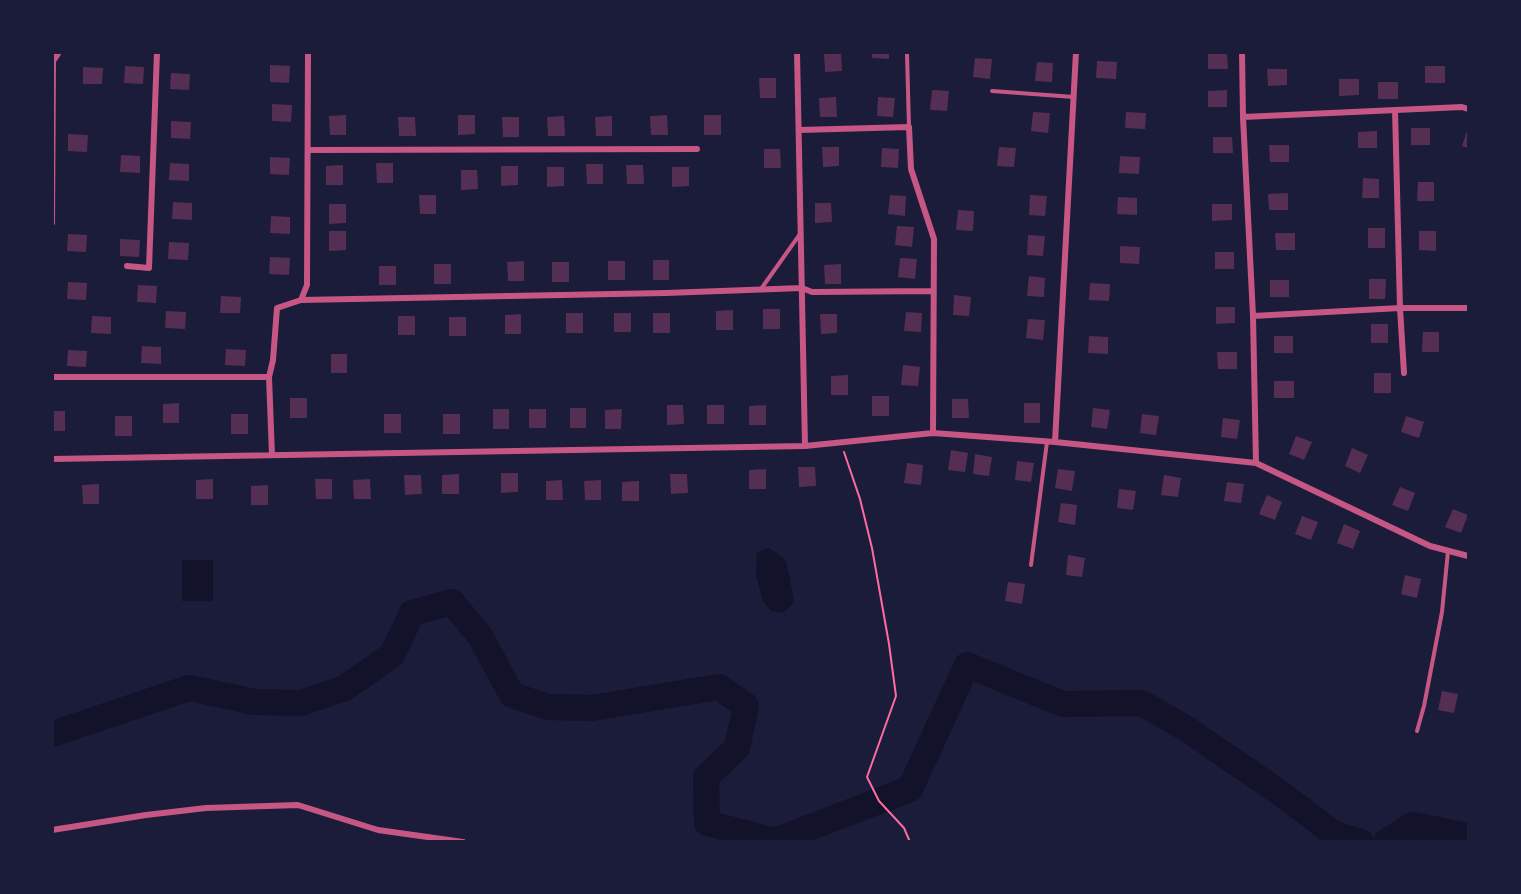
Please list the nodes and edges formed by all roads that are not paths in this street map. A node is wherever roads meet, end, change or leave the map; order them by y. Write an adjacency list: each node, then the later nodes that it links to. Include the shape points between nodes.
1 (59, 52): 17 (street, via 53,61)
2 (157, 52): 19 (street, via 148,268)
3 (308, 52): 16 (street)
4 (797, 52): 14 (street)
5 (1076, 52): 9 (street)
6 (1242, 52): 12 (street)
7 (907, 54): 13 (lane)
8 (992, 91): 9 (lane)
9 (1074, 97): 32 (street)
10 (1468, 109): 11 (street)
11 (1395, 110): 12 (street); 24 (street)
12 (1243, 117): 26 (street)
13 (909, 127): 14 (street); 22 (street, via 911,170 934,239)
14 (799, 130): 18 (street)
15 (697, 149): 16 (street)
16 (308, 150): 23 (street, via 307,285)
17 (52, 223)
18 (801, 234): 20 (street); 21 (lane)
19 (127, 266)
20 (802, 288): 21 (street); 22 (street, via 812,292); 33 (street)
21 (760, 289): 23 (street)
22 (933, 291): 30 (street)
23 (301, 300): 29 (street, via 277,308)
24 (1400, 308): 25 (street); 26 (street); 27 (street)
25 (1468, 308)
26 (1253, 315): 36 (street)
27 (1404, 373)
28 (52, 377): 29 (street)
29 (269, 377): 34 (street)
30 (933, 433): 31 (street); 33 (street)
31 (1047, 441): 32 (street); 39 (lane)
32 (1055, 442): 36 (street)
33 (805, 446): 34 (street)
34 (272, 455): 35 (street)
35 (52, 459)
36 (1256, 463): 37 (street, via 1430,546)
37 (1449, 551): 38 (street); 40 (lane, via 1442,612)
38 (1468, 556)
39 (1031, 565)
40 (1416, 731)
41 (52, 830): 42 (street, via 206,808 298,805 378,830)
42 (463, 842)

